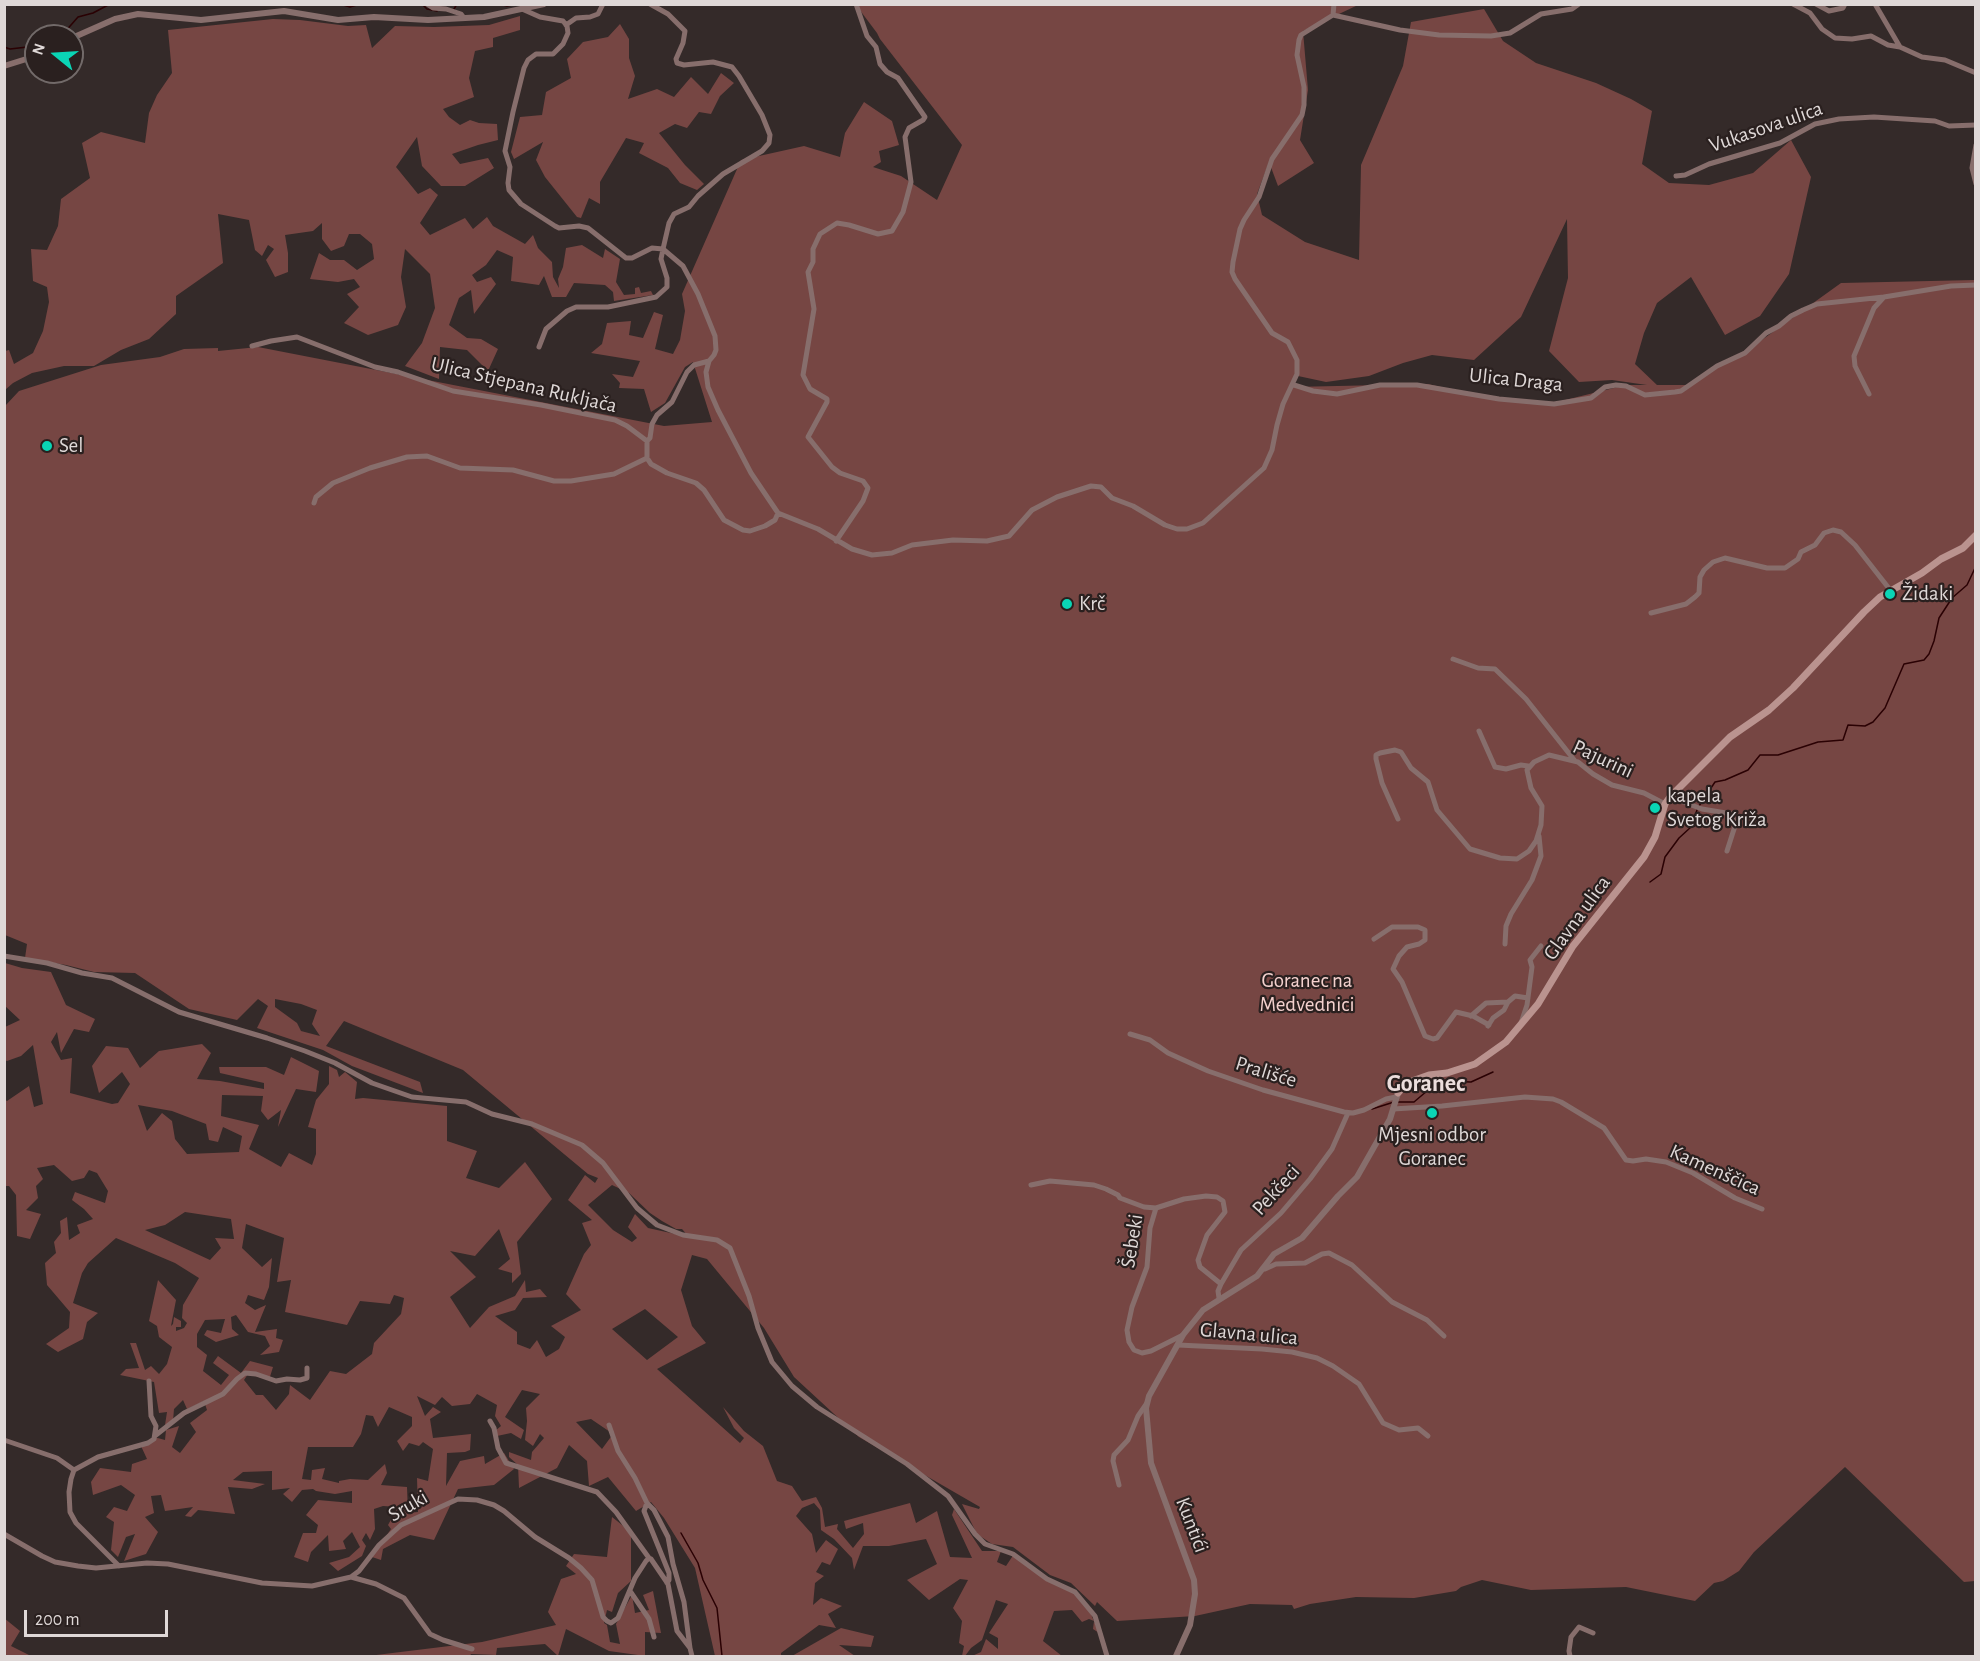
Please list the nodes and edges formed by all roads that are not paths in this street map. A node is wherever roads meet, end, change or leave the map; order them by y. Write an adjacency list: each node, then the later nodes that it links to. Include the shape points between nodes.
1 (427, 4): 14 (street)
2 (603, 4): 15 (street, via 594,16 576,18)
3 (650, 4): 25 (street, Ulica Stjepana Rukljača, via 668,14 686,32 677,63 713,62 732,67 770,135 762,151 723,174 689,207 674,214)
4 (856, 4): 38 (street, via 880,64 898,78 925,117 909,128 905,137 911,182 903,212 892,231 878,234 837,223 820,234 808,272 814,309 803,375 810,389 827,402 808,437 832,467 863,481 868,488)
5 (1334, 4): 13 (street)
6 (1579, 4): 13 (street, via 1572,9 1541,14 1510,33 1491,36 1400,30)
7 (1793, 4): 17 (street, via 1810,13 1835,38 1871,36)
8 (1816, 4): 9 (street, via 1829,11)
9 (1845, 4)
10 (1875, 4): 17 (street)
11 (543, 5): 12 (street)
12 (522, 9): 14 (street); 15 (street)
13 (1333, 15): 31 (street, via 1301,35 1297,55 1304,87 1302,115 1272,159 1262,191 1240,229 1233,262 1235,279 1272,333 1288,342 1294,352 1298,368)
14 (464, 18): 16 (street, via 338,20 284,11 201,20 138,14)
15 (566, 25): 25 (street, via 567,37 559,49 549,56 536,54 524,68 505,151 510,167 509,190 555,226 588,228 626,258 652,248)
16 (84, 33)
17 (1900, 47): 20 (street)
18 (24, 60): 19 (street)
19 (4, 66)
20 (1976, 73)
21 (1976, 125): 23 (street, Vukasova ulica, via 1949,126 1935,121 1874,117 1839,119 1815,124 1780,143)
22 (1976, 145): 24 (street, via 1972,168)
23 (1676, 176)
24 (1976, 184)
25 (663, 249): 29 (street, Ulica Stjepana Rukljača, via 661,259 667,278 664,292 647,300 567,311 546,329); 30 (street, via 683,266 698,294 714,336 716,350)
26 (1976, 285): 27 (street, Ulica Draga)
27 (1884, 297): 31 (street, Ulica Draga, via 1817,304 1803,310 1766,333 1745,353 1675,392 1645,394 1616,385 1605,387 1591,398 1554,404 1417,385 1380,384 1326,394); 32 (street, via 1874,308 1854,356)
28 (252, 346): 33 (street, Ulica Stjepana Rukljača, via 297,337 375,368 453,391 615,420)
29 (539, 347)
30 (709, 361): 33 (street, via 694,365 687,372 672,402 657,415); 36 (street, via 708,387 717,410)
31 (1294, 385): 38 (street, via 1283,404 1264,468 1195,527 1178,529 1165,525 1112,498 1101,487 1091,486 1032,510 1009,536 987,541 953,540 872,555)
32 (1869, 394)
33 (647, 441): 34 (street)
34 (647, 458): 35 (street, via 614,474 571,481 513,470 460,468 427,456 407,457 333,483); 36 (street, via 667,473 696,483 724,520 743,530 765,526)
35 (314, 502)
36 (778, 513): 38 (street)
37 (1976, 535): 39 (main road, Glavna ulica, via 1963,548)
38 (836, 541)
39 (1891, 591): 40 (street, via 1855,545 1833,530 1824,533 1785,568 1725,558 1713,562 1700,577 1695,597 1686,604); 45 (main road, Glavna ulica, via 1864,612 1793,688 1730,737)
40 (1651, 613)
41 (1453, 659): 43 (street, via 1495,669 1526,699)
42 (1479, 731): 44 (street, Pajurini, via 1495,767 1506,770)
43 (1575, 761): 44 (street, Pajurini, via 1549,755); 46 (street, Pajurini, via 1612,785 1644,793)
44 (1528, 766): 48 (street, via 1531,788 1542,806)
45 (1670, 797): 46 (main road, Glavna ulica); 49 (street, via 1732,814 1735,826)
46 (1665, 804): 57 (main road, Glavna ulica, via 1644,857 1573,946 1538,1004)
47 (1398, 819): 48 (street, via 1376,759 1380,753 1395,750 1428,782 1437,810 1470,849 1517,859 1529,851)
48 (1539, 834): 51 (street, via 1541,856 1532,880 1511,914)
49 (1727, 851)
50 (1374, 939): 56 (street, via 1392,927 1423,928 1426,932 1423,941 1402,952 1393,969 1425,1036 1437,1038 1456,1012)
51 (1504, 944)
52 (1541, 946): 54 (street, via 1530,960)
53 (4, 956): 92 (street, via 112,978 179,1012 305,1051 372,1083 412,1097 466,1102 582,1145 603,1163 637,1208 657,1225 683,1235 717,1240 730,1248 772,1362 792,1386 948,1496 985,1544 1013,1554 1047,1579 1075,1592 1095,1616)
54 (1528, 998): 55 (street, via 1515,996); 57 (street)
55 (1508, 1002): 56 (street, via 1486,1003); 56 (street, via 1488,1026)
56 (1471, 1016)
57 (1519, 1027): 59 (main road, Glavna ulica, via 1506,1042 1475,1064 1407,1083)
58 (1130, 1034): 60 (street, Prališće, via 1150,1040 1179,1059 1243,1083)
59 (1395, 1101): 60 (street, via 1386,1099); 63 (street, Kamenščica, via 1442,1106 1525,1097 1561,1102 1604,1128 1628,1161 1666,1162); 64 (street, Glavna ulica, via 1390,1119 1358,1177 1302,1238 1274,1254)
60 (1348, 1113): 65 (street, Pekčeci, via 1332,1149 1310,1179 1241,1250)
61 (1031, 1185): 62 (street, Šebeki, via 1050,1181 1094,1185 1144,1208)
62 (1156, 1208): 65 (street, Pekčeci, via 1206,1196 1223,1201 1225,1212 1207,1235 1198,1260 1200,1267); 67 (street, Šebeki, via 1147,1267 1126,1330 1134,1350 1142,1353)
63 (1762, 1209)
64 (1262, 1269): 66 (street, Glavna ulica, via 1257,1276); 68 (street, Glavna ulica, via 1276,1264 1305,1263 1329,1253 1352,1265 1392,1302 1427,1320)
65 (1221, 1284): 66 (street, Pekčeci)
66 (1219, 1298): 67 (street, Glavna ulica, via 1203,1310)
67 (1183, 1335): 69 (street, Kuntići)
68 (1444, 1336)
69 (1178, 1344): 72 (street, Kuntići); 76 (street, Glavna ulica, via 1292,1352 1317,1358 1359,1384 1383,1423 1399,1430 1418,1428)
70 (307, 1368): 75 (street, via 307,1378 300,1380 276,1381 245,1373 223,1394 184,1413)
71 (149, 1382): 75 (street)
72 (1147, 1403): 79 (street, Kuntići, via 1128,1440 1114,1455); 93 (street, Kuntići, via 1151,1463 1194,1580 1190,1625)
73 (490, 1421): 82 (street, via 506,1463 597,1492)
74 (609, 1425): 80 (street, via 618,1451)
75 (156, 1435): 78 (street, via 148,1443 98,1456)
76 (1428, 1436)
77 (4, 1440): 78 (street, via 57,1458)
78 (74, 1470): 83 (street, via 70,1512)
79 (1119, 1485)
80 (647, 1503): 85 (street, via 644,1511 669,1573); 89 (street, via 668,1537 684,1602)
81 (4, 1534): 83 (street, via 55,1562 96,1568)
82 (649, 1558): 85 (street); 86 (street, Sruki)
83 (119, 1566): 84 (street, via 168,1564 300,1586)
84 (351, 1577): 86 (street, Sruki, via 401,1525 461,1498 494,1505 569,1558 592,1580 607,1621 618,1618); 90 (street, via 404,1598 430,1634)
85 (667, 1583): 89 (street, via 677,1631)
86 (630, 1591): 88 (street, via 649,1619)
87 (1593, 1633): 94 (street, via 1579,1627 1571,1637)
88 (654, 1637)
89 (690, 1648): 91 (street)
90 (472, 1649)
91 (691, 1656)
92 (1107, 1656)
93 (1176, 1656)
94 (1570, 1656)

